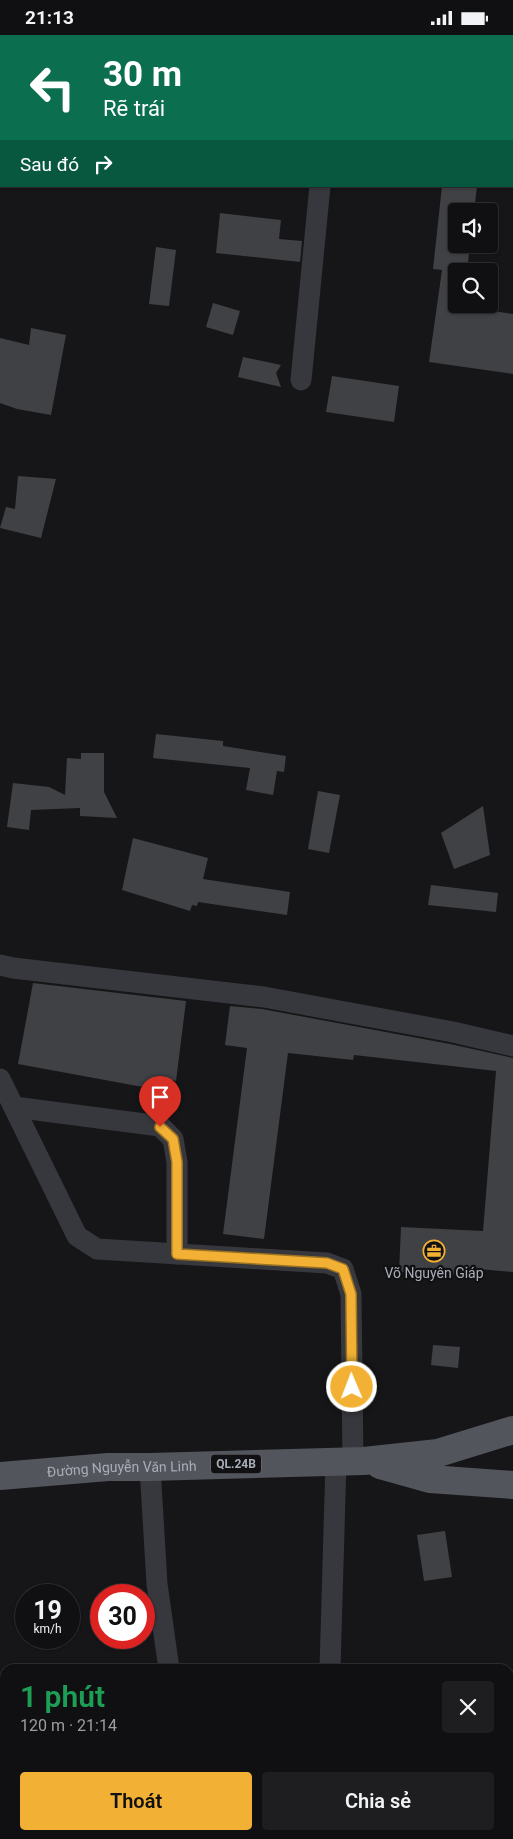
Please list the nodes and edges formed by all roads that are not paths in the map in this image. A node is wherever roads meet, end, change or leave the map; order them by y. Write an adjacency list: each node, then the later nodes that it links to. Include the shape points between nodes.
1 (320, 187): 2 (street)
2 (301, 380)
3 (0, 965): 4 (street, via 264,997)
4 (513, 1046)
5 (0, 1079): 6 (street)
6 (14, 1107): 7 (street, via 77,1236 97,1249); 7 (street, via 160,1127 173,1139 177,1162)
7 (177, 1254): 9 (street, via 327,1263 343,1269 351,1294)
8 (513, 1430): 9 (main road, Đường Nguyễn Văn Linh / QL.24B, via 438,1453)
9 (351, 1461): 10 (main road, Đường Nguyễn Văn Linh / QL.24B); 12 (main road, Đường Nguyễn Văn Linh / QL.24B, via 430,1479); 14 (street)
10 (150, 1467): 11 (main road, Đường Nguyễn Văn Linh / QL.24B, via 108,1467); 13 (street, via 157,1584)
11 (0, 1476)
12 (513, 1485)
13 (168, 1664)
14 (331, 1664)

